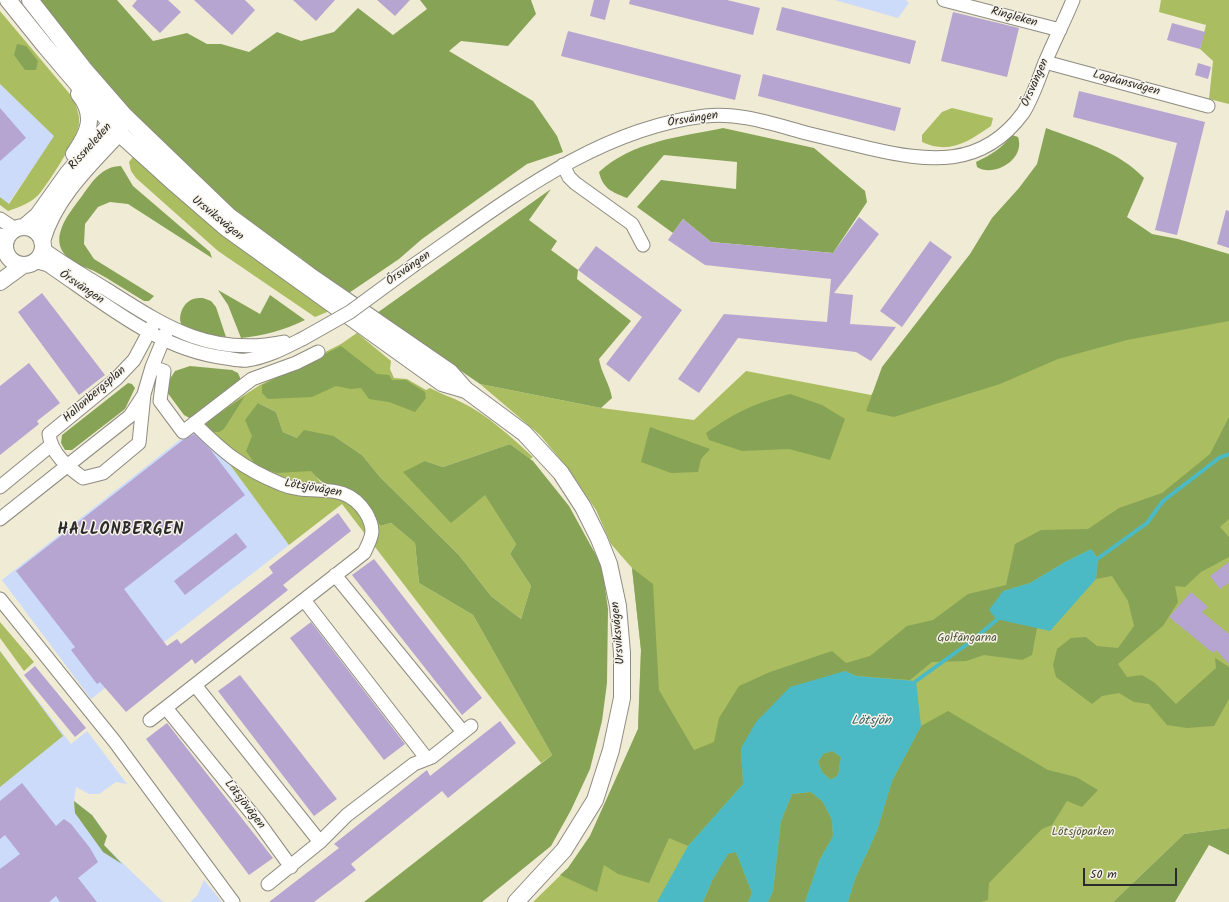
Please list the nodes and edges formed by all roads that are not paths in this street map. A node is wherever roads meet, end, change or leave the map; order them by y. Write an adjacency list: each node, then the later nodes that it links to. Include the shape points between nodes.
1 (8, 0): 6 (street, Ursviksvägen)
2 (30, 0): 9 (street, Ursviksvägen, via 84,69)
3 (944, 0): 5 (street, Ringleken)
4 (1073, 0): 5 (street, Örsvängen)
5 (1060, 30): 7 (street, Örsvängen)
6 (45, 46): 9 (street, Ursviksvägen); 11 (street, via 52,62 81,96 88,112 90,126 71,159)
7 (1046, 62): 8 (street, Logdansvägen); 10 (street, Örsvängen, via 1023,112 998,138 968,155 945,159 911,158 741,115 678,120 632,134)
8 (1208, 106)
9 (118, 124): 11 (street, Rissneleden); 16 (street, Rissneleden, via 75,180 47,223); 42 (street, Ursviksvägen, via 143,136 229,216 309,275 450,372 466,390 524,433 561,473 583,507 608,564 618,606 622,698 611,750 595,800 564,850)
10 (563, 165): 14 (street, via 575,183 632,224); 21 (street, Örsvängen, bridge, via 414,265 350,312)
11 (68, 173): 13 (street, Rissneleden, via 38,215)
12 (0, 219): 13 (street)
13 (20, 228): 15 (street, via 9,234); 16 (street, via 36,232)
14 (643, 245)
15 (2, 247): 16 (street, via 10,259)
16 (35, 254): 17 (street); 18 (street, Örsvängen); 20 (street, Örsvängen)
17 (0, 282)
18 (156, 321): 19 (street, Örsvängen); 20 (street, Hallonbergsplan)
19 (168, 328): 21 (street, Örsvängen, via 218,344 245,347); 22 (street)
20 (150, 333): 22 (street, Örsvängen); 27 (street, Hallonbergsplan, via 134,360 116,379 49,434)
21 (304, 338): 22 (street, Örsvängen, via 276,352 246,360 190,351)
22 (163, 340): 24 (street)
23 (318, 352): 26 (street, via 252,379)
24 (152, 367): 25 (street); 26 (street, via 164,371 160,401 182,432)
25 (144, 394): 28 (street, via 130,416); 28 (street, via 139,443 103,473 83,478)
26 (194, 423): 31 (street, Lötsjövägen, via 219,449 242,466 283,485 344,492 359,502 370,520 373,536 364,553)
27 (50, 446): 28 (street); 29 (street)
28 (67, 466): 30 (street)
29 (0, 487)
30 (0, 519)
31 (335, 575): 33 (street, Lötsjövägen); 37 (street, via 467,729)
32 (0, 599): 41 (street, via 115,742)
33 (304, 600): 34 (street, Lötsjövägen); 37 (street)
34 (195, 685): 35 (street, Lötsjövägen); 38 (street)
35 (166, 708): 36 (street, Lötsjövägen); 39 (street, Lötsjövägen)
36 (150, 720)
37 (427, 759): 38 (street, via 414,764 347,815)
38 (320, 842): 39 (street)
39 (291, 867): 40 (street)
40 (268, 884)
41 (234, 902)
42 (516, 902)

